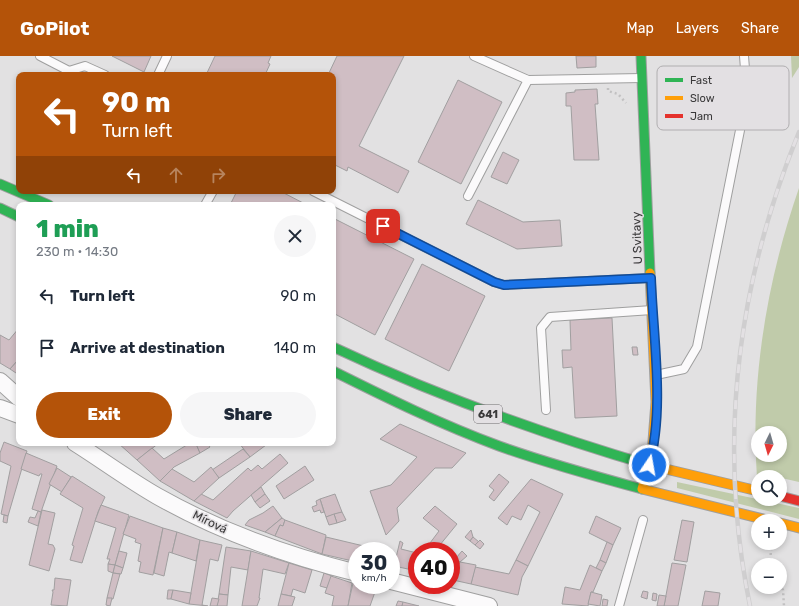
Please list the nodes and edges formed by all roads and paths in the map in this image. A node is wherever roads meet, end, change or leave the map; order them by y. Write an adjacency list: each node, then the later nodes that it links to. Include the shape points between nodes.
1 (40, 56): 7 (lane, via 69,71 85,66)
2 (167, 56): 8 (lane)
3 (474, 56): 10 (lane)
4 (641, 56): 9 (main road, U Svitavy)
5 (744, 56): 6 (lane)
6 (745, 66)
7 (98, 72)
8 (159, 72)
9 (642, 78): 10 (lane); 22 (main road, U Svitavy)
10 (528, 80): 16 (lane)
11 (740, 130): 26 (lane, via 697,347 684,369)
12 (0, 184): 13 (main road)
13 (16, 191)
14 (23, 194): 17 (main road)
15 (319, 194): 18 (lane)
16 (468, 196)
17 (42, 202)
18 (335, 202)
19 (336, 203): 22 (lane, via 504,285)
20 (0, 208): 21 (main road)
21 (16, 216)
22 (651, 278): 23 (main road, U Svitavy)
23 (652, 310): 26 (main road, U Svitavy); 30 (lane, via 550,317 541,328)
24 (336, 348): 33 (main road, 641, via 404,380 498,418 552,437)
25 (336, 372): 34 (main road, 641, via 480,438 523,454)
26 (656, 375): 33 (main road, U Svitavy, via 655,428)
27 (0, 381): 28 (street)
28 (16, 395)
29 (0, 408): 31 (street)
30 (546, 410)
31 (16, 414)
32 (80, 446): 42 (street, Mírová, via 157,496 242,537)
33 (649, 465): 34 (main road, U Svitavy); 35 (main road, 641)
34 (642, 489): 38 (main road, 641)
35 (751, 489)
36 (787, 498): 37 (main road)
37 (799, 501)
38 (751, 516)
39 (643, 520): 46 (lane)
40 (787, 525): 41 (main road)
41 (799, 528)
42 (348, 571)
43 (400, 584): 45 (street)
44 (783, 594): 47 (path)
45 (489, 606)
46 (619, 606)
47 (784, 606)

